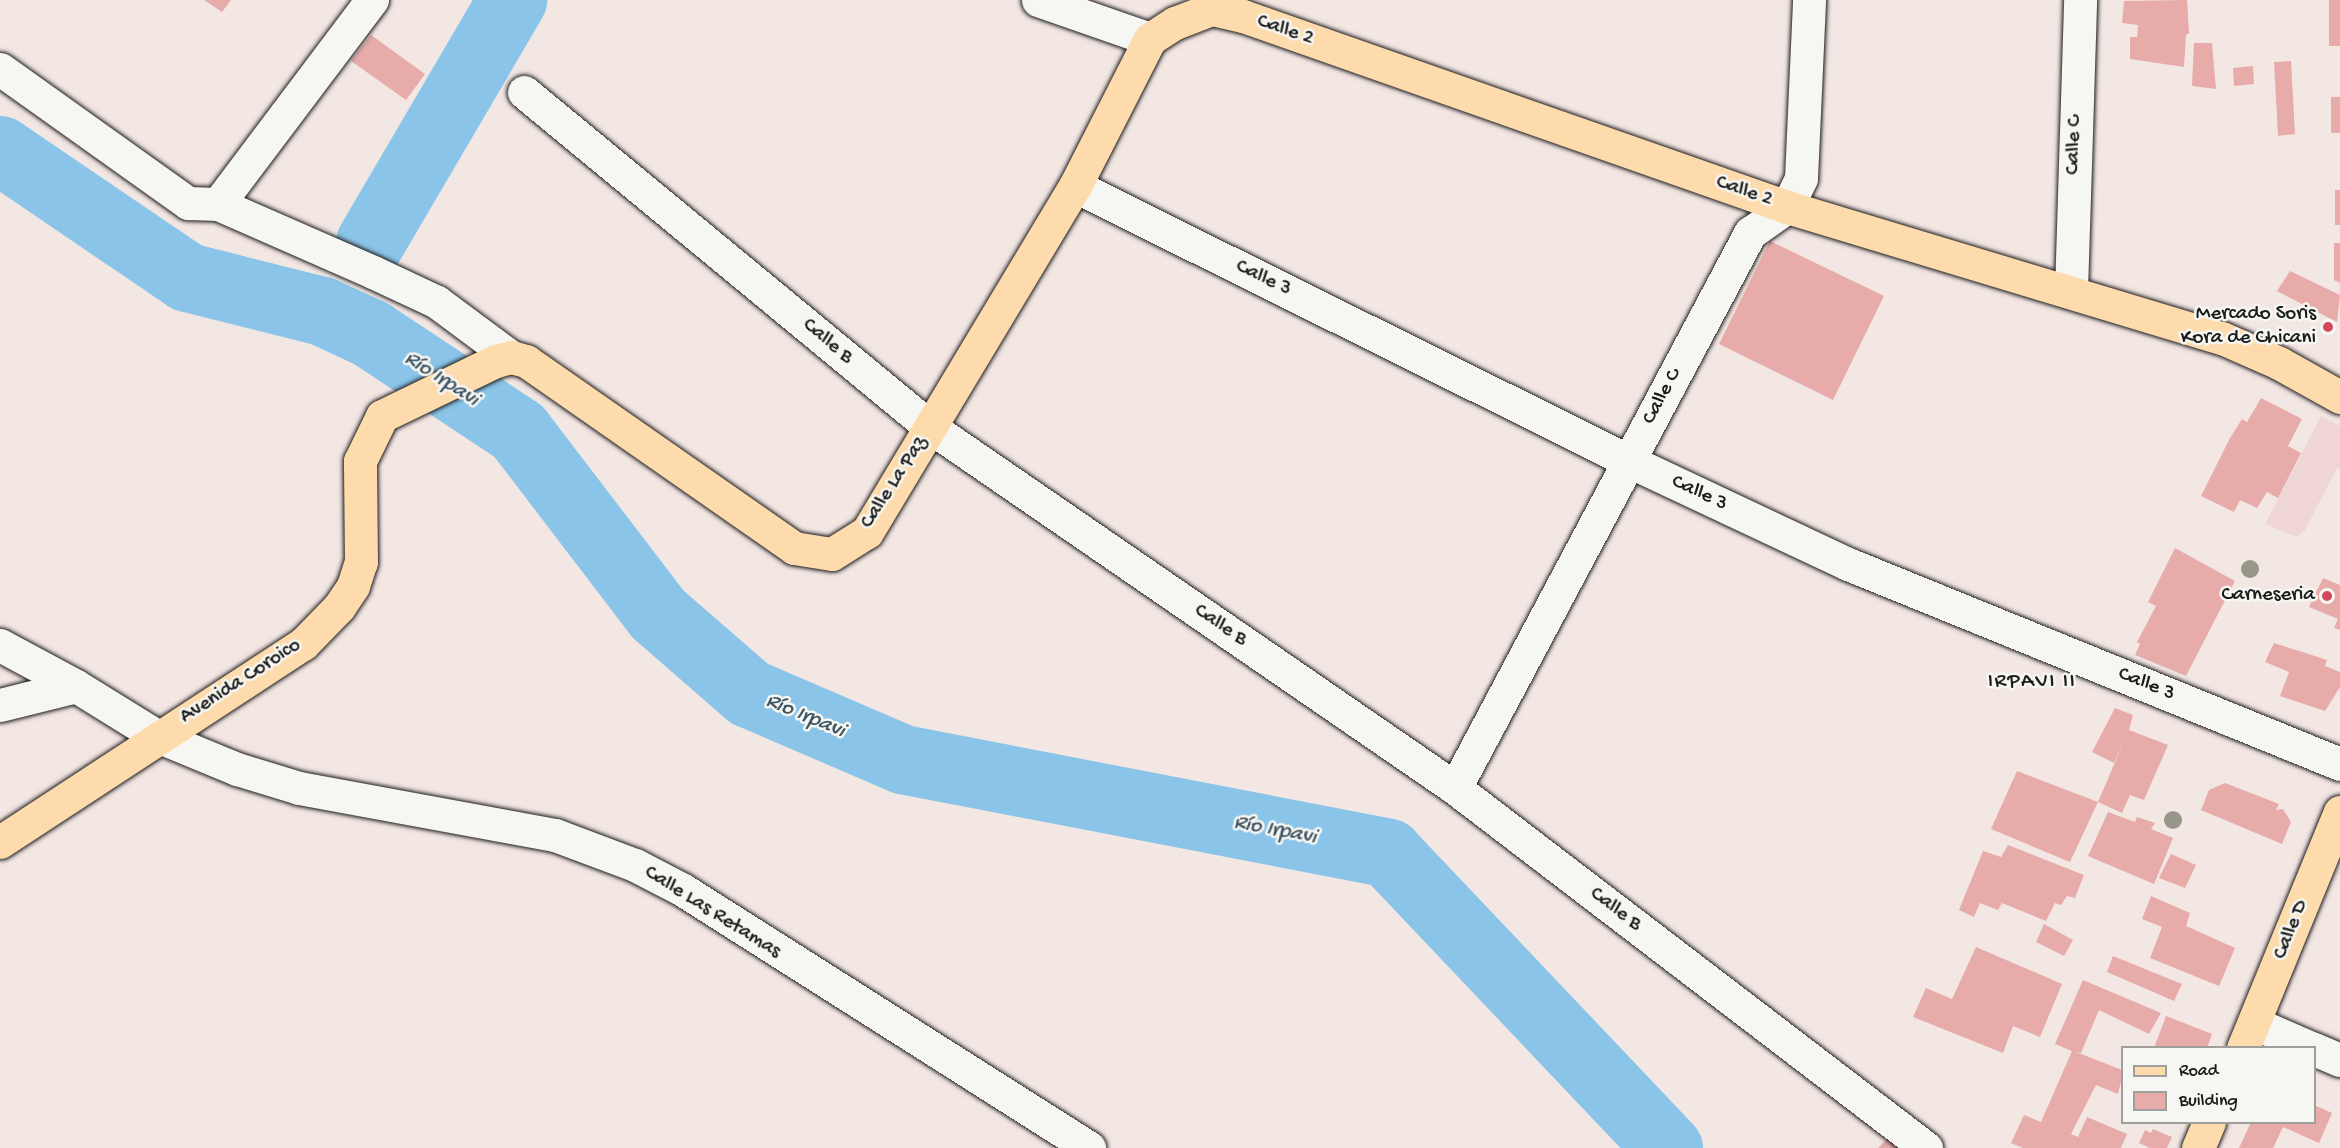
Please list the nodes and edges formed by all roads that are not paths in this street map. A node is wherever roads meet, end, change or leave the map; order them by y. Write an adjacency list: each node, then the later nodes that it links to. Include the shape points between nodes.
1 (372, 0): 10 (street)
2 (1038, 0): 6 (street)
3 (1809, 0): 11 (street, Calle C, via 1801,178)
4 (2080, 0): 12 (street, Calle C)
5 (1247, 8): 6 (main road, Calle 2, via 1212,9 1175,23); 11 (main road, Calle 2)
6 (1150, 39): 9 (main road, Calle La Paz)
7 (0, 69): 10 (street, via 188,203)
8 (524, 92): 15 (street, Calle B)
9 (1075, 186): 15 (main road, Calle La Paz); 16 (street, Calle 3)
10 (218, 204): 13 (street, via 437,302)
11 (1787, 207): 12 (main road, Calle 2); 16 (street, Calle C, via 1750,233)
12 (2071, 291): 14 (main road, Calle 2, via 2222,339 2280,363)
13 (498, 362): 15 (main road, Calle La Paz, via 526,362 794,548 832,554 867,532); 20 (main road, Avenida Coroico, via 382,416 360,461 361,562 353,586 339,607 303,644)
14 (2340, 397)
15 (930, 427): 22 (street, Calle B)
16 (1629, 461): 21 (street, Calle 3, via 1848,564); 22 (street, Calle C)
17 (0, 645): 18 (street, Calle Las Retamas)
18 (76, 686): 19 (street); 20 (street, Calle Las Retamas)
19 (0, 705)
20 (157, 736): 24 (main road, Avenida Coroico); 30 (street, Calle Las Retamas, via 237,769 299,788 555,835 635,865 683,890)
21 (2340, 764)
22 (1455, 788): 31 (street, Calle B)
23 (2340, 812): 25 (main road, Calle D)
24 (0, 842)
25 (2248, 1035): 26 (street)
26 (2303, 1046)
27 (2316, 1049): 28 (street)
28 (2340, 1060)
29 (2208, 1124): 32 (main road)
30 (1089, 1148)
31 (1926, 1148)
32 (2198, 1148)

